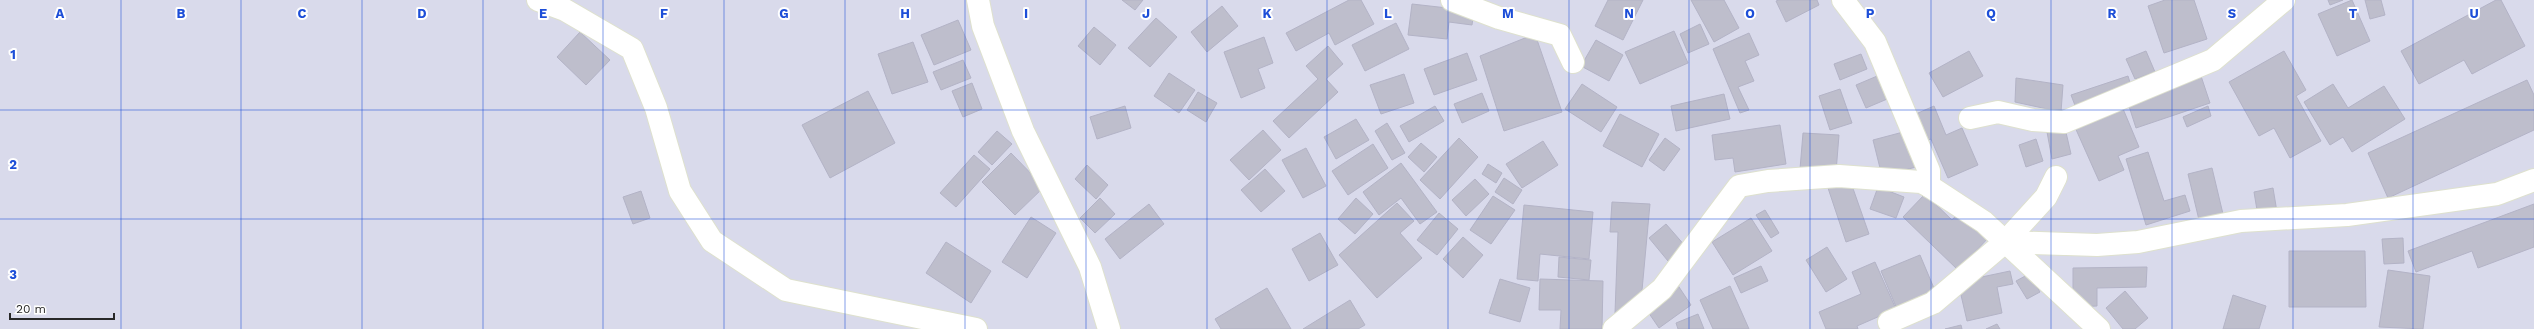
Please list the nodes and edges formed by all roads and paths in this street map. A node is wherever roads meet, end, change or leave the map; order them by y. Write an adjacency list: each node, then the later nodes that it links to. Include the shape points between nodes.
1 (538, 0): 13 (street, via 565,10 632,49 656,108 680,191 712,241 786,290)
2 (978, 0): 14 (street, via 983,26 1023,131 1090,267)
3 (1452, 0): 6 (street, via 1499,18 1560,35)
4 (1843, 0): 10 (street, via 1875,42 1929,170)
5 (2284, 0): 7 (street, via 2213,60 2064,122 2033,120 1998,112)
6 (1573, 62)
7 (1970, 118)
8 (2056, 177): 11 (street, via 2046,197)
9 (2534, 180): 11 (street, via 2497,194 2347,215 2241,221 2138,242 2097,246)
10 (1929, 186): 11 (street, via 1984,222); 15 (street, via 1921,182 1839,176 1768,181 1739,186 1662,289)
11 (2004, 242): 12 (street, via 1933,303); 16 (street)
12 (1890, 322)
13 (976, 329)
14 (1109, 329)
15 (1614, 329)
16 (2099, 329)

